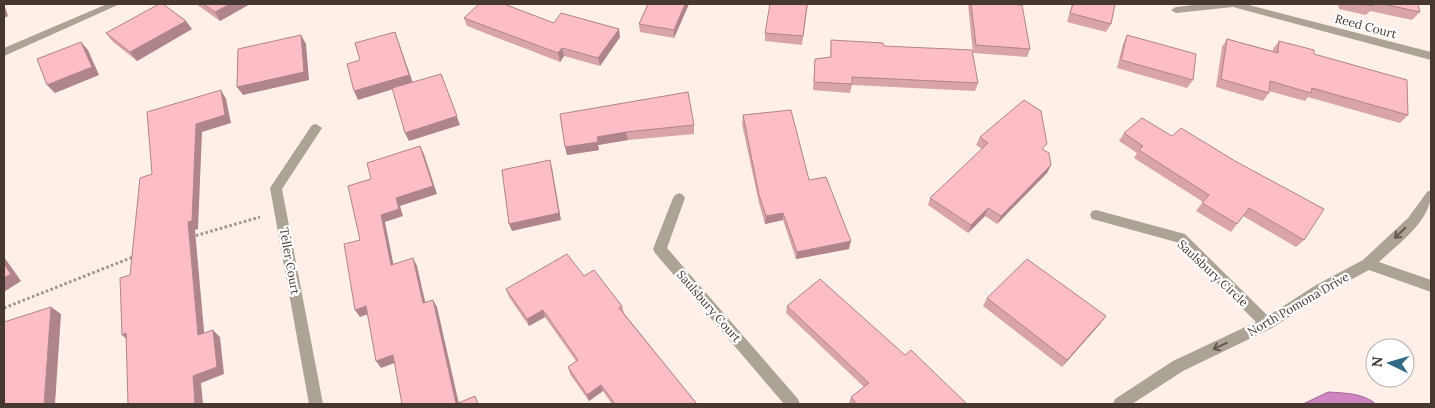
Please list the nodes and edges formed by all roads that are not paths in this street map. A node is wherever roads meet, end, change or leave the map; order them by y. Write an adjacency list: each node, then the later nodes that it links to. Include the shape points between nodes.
1 (115, 4): 3 (street)
2 (1176, 10): 4 (street, Reed Court, via 1233,4)
3 (4, 52)
4 (1431, 56)
5 (316, 128): 12 (street, Teller Court, via 276,188)
6 (1431, 195): 9 (street, North Pomona Drive, one-way to 9, via 1412,222)
7 (679, 198): 13 (street, Saulsbury Court, via 660,249)
8 (1096, 215): 11 (street, Saulsbury Circle, via 1180,238)
9 (1368, 264): 10 (street); 11 (street, North Pomona Drive, via 1321,289)
10 (1431, 286)
11 (1267, 324): 14 (street, North Pomona Drive, one-way to 14, via 1178,366)
12 (316, 404)
13 (793, 404)
14 (1120, 404)

